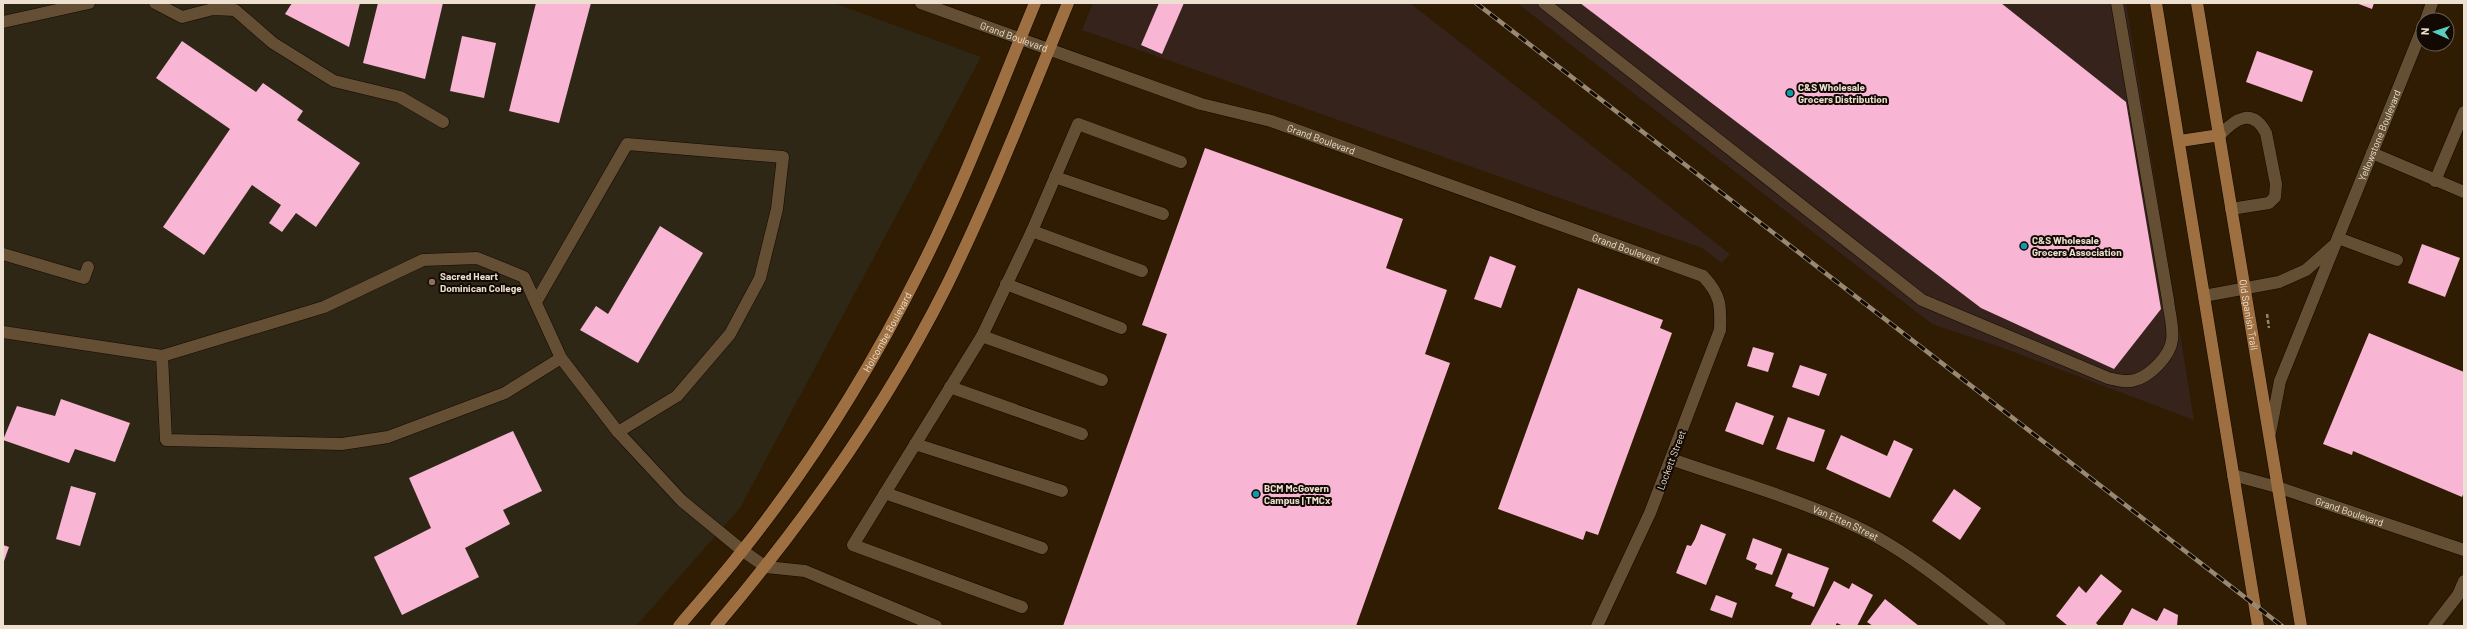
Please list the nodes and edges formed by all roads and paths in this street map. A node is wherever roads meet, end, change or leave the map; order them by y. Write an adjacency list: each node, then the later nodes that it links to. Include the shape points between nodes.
1 (90, 3): 10 (street)
2 (921, 3): 11 (street, Grand Boulevard)
3 (1035, 3): 11 (main road, Holcombe Boulevard)
4 (1068, 3): 13 (main road)
5 (1544, 3): 6 (street, via 1922,300 2123,382 2136,380 2150,372 2164,356 2172,341 2168,300)
6 (2117, 3)
7 (2156, 3): 17 (main road)
8 (2198, 3): 16 (main road, Old Spanish Trail)
9 (157, 4): 15 (street, via 182,17 213,8 235,10 273,43 334,81 400,97)
10 (3, 22)
11 (1020, 39): 13 (street, Grand Boulevard); 54 (main road, Holcombe Boulevard, via 960,184 921,269 880,345 818,447)
12 (2415, 47): 18 (street, Yellowstone Boulevard)
13 (1049, 50): 33 (street, Grand Boulevard, via 1201,104 1271,121 1684,268 1703,276); 55 (main road, via 987,202 946,287 900,371 840,466)
14 (2464, 112): 21 (street)
15 (443, 122)
16 (2220, 135): 17 (main road); 23 (main road, Old Spanish Trail); 23 (street, via 2233,121 2243,118 2256,120 2262,125 2266,133 2276,184 2275,197 2269,203)
17 (2180, 141): 34 (main road)
18 (2372, 153): 21 (street); 26 (street, Yellowstone Boulevard)
19 (1181, 162): 20 (street, via 1078,124)
20 (1055, 177): 24 (street); 25 (street)
21 (2436, 181): 22 (street)
22 (2464, 192)
23 (2231, 209): 32 (main road, Old Spanish Trail)
24 (1163, 214)
25 (1032, 231): 30 (street); 31 (street)
26 (2336, 241): 28 (street); 32 (street, Yellowstone Boulevard, via 2306,270 2279,282); 45 (street, Yellowstone Boulevard, via 2280,381)
27 (3, 254): 29 (street, via 84,278)
28 (2397, 260)
29 (88, 266)
30 (1142, 271)
31 (1006, 284): 36 (street); 38 (street)
32 (2245, 287): 34 (street, Yellowstone Boulevard); 45 (main road, Old Spanish Trail)
33 (1714, 288): 47 (street, Lockett Street, via 1721,307 1720,330)
34 (2204, 296): 48 (main road)
35 (536, 302): 39 (street, via 524,277 477,258 424,260 324,307); 40 (street); 43 (street, via 627,144 783,157 777,209 760,278 730,334 677,396)
36 (1121, 328)
37 (3, 332): 39 (street)
38 (982, 336): 41 (street); 42 (street)
39 (162, 356): 40 (street, via 166,440 342,444 388,437 505,393)
40 (561, 358): 43 (street)
41 (1102, 380)
42 (950, 387): 44 (street); 46 (street)
43 (618, 432): 54 (street, via 682,500)
44 (1082, 434)
45 (2270, 434): 49 (main road, Old Spanish Trail)
46 (915, 444): 50 (street); 51 (street)
47 (1671, 459): 61 (street, Lockett Street, via 1650,513); 62 (street, Van Etten Street, via 1794,502 1875,536 1932,573)
48 (2233, 476): 49 (street, Grand Boulevard); 63 (main road)
49 (2277, 487): 53 (street, Grand Boulevard); 64 (main road, Old Spanish Trail)
50 (1062, 491)
51 (885, 493): 52 (street); 57 (street, via 854,545)
52 (1042, 548)
53 (2464, 550)
54 (743, 551): 55 (street); 58 (main road, Holcombe Boulevard)
55 (766, 567): 59 (main road); 60 (street, via 805,571)
56 (2464, 581): 65 (street, via 2458,595)
57 (1022, 607)
58 (679, 626)
59 (716, 626)
60 (936, 626)
61 (1597, 626)
62 (2000, 626)
63 (2258, 626)
64 (2301, 626)
65 (2434, 626)

